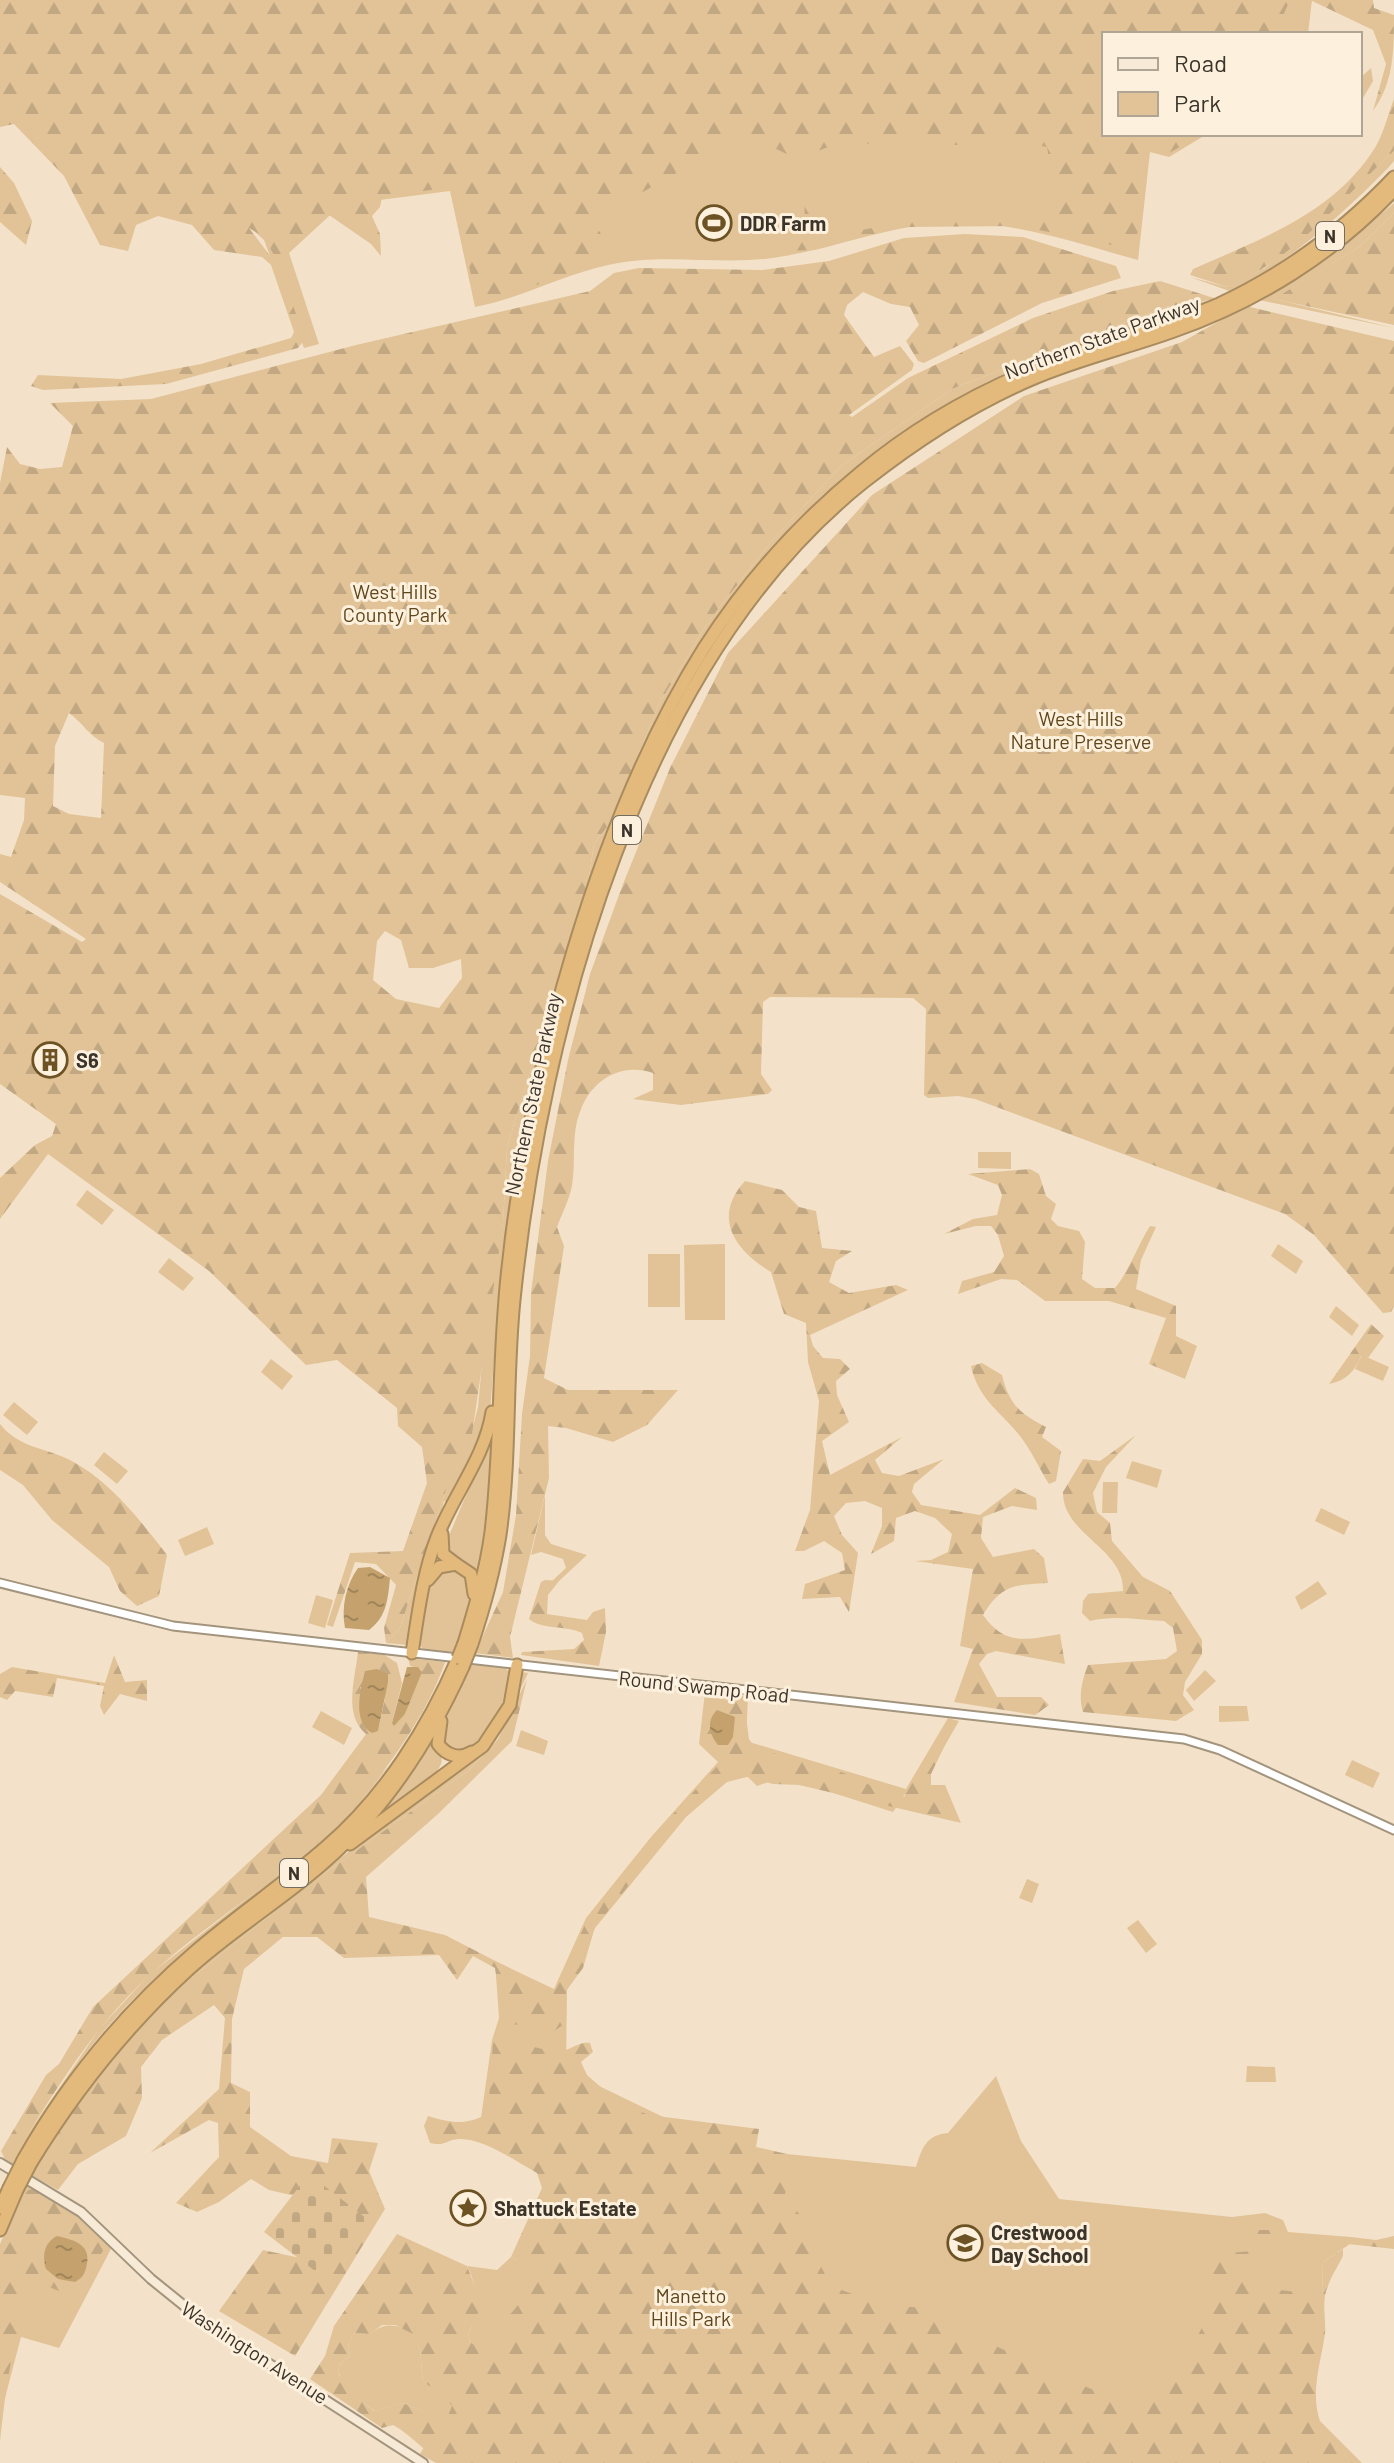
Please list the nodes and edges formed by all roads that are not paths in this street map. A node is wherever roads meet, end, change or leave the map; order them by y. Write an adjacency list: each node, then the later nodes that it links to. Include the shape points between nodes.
1 (1394, 177): 3 (highway, Northern State Parkway / N, via 1330,236)
2 (1394, 190): 3 (highway, Northern State Parkway / N, via 1337,242)
3 (1260, 288): 4 (highway, Northern State Parkway / N)
4 (1224, 306): 5 (highway, Northern State Parkway / N, via 1042,365 906,438 798,529 717,629 646,761 571,961 528,1135); 11 (highway, Northern State Parkway / N, via 1032,379 939,428 890,461 819,521 774,568 693,685 626,831 586,943 549,1079 513,1304 500,1534)
5 (501, 1348): 6 (highway, via 486,1439); 10 (highway, Northern State Parkway / N, via 491,1533)
6 (445, 1518): 7 (highway, via 441,1547); 9 (highway)
7 (456, 1564): 9 (highway, via 436,1569); 10 (highway, via 468,1570 474,1584)
8 (0, 1583): 12 (street, Round Swamp Road, via 149,1622)
9 (422, 1596): 12 (highway)
10 (468, 1629): 11 (highway, Northern State Parkway / N)
11 (468, 1643): 14 (highway, Northern State Parkway / N, bridge)
12 (412, 1653): 13 (street, Round Swamp Road)
13 (517, 1665): 15 (highway, via 501,1718 467,1755 449,1755 438,1744); 16 (street, Round Swamp Road, via 1184,1739 1220,1750); 17 (highway, via 510,1705 483,1746)
14 (458, 1669): 15 (highway, Northern State Parkway / N); 18 (highway, Northern State Parkway / N, via 417,1738 361,1812 328,1846 197,1950 147,1997 100,2047 52,2111)
15 (448, 1700): 17 (highway, Northern State Parkway / N, via 388,1795)
16 (1394, 1830)
17 (327, 1861): 18 (highway, Northern State Parkway / N, via 190,1968 131,2026)
18 (27, 2162): 20 (highway, Northern State Parkway / N, bridge)
19 (0, 2163): 23 (main road, Washington Avenue, via 81,2212 203,2321)
20 (13, 2189): 21 (highway, Northern State Parkway / N); 22 (highway, Northern State Parkway / N)
21 (0, 2208)
22 (0, 2230)
23 (423, 2463)

